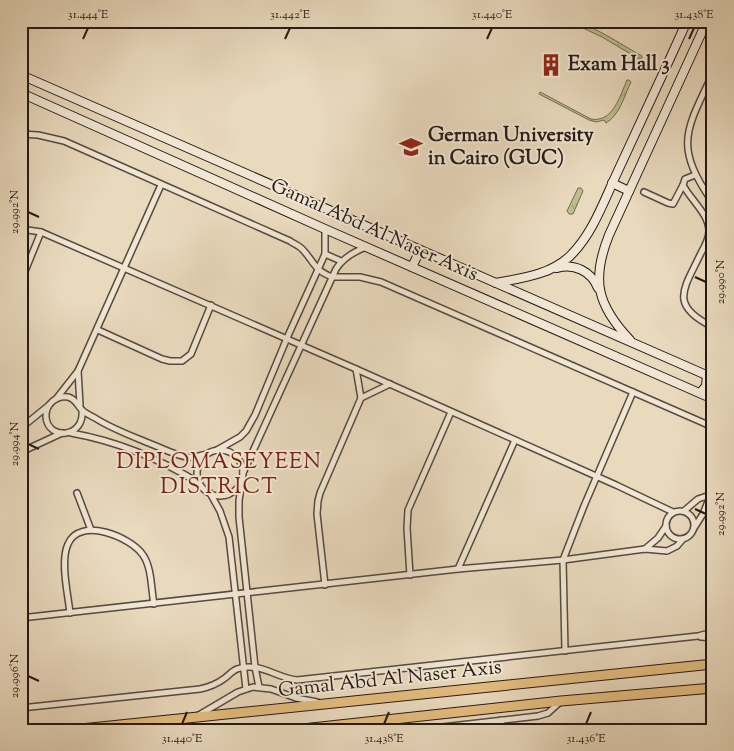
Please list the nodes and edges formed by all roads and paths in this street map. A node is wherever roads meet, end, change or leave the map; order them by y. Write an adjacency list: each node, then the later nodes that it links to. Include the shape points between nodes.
1 (687, 21): 8 (main road)
2 (707, 21): 11 (main road)
3 (713, 73): 7 (street, via 688,132 687,144)
4 (21, 74): 18 (main road, Gamal Abd Al Naser Axis)
5 (21, 94): 15 (main road, Gamal Abd Al Naser Axis)
6 (21, 134): 9 (street, via 38,134 64,141)
7 (695, 175): 10 (street, via 686,179); 13 (street)
8 (612, 183): 11 (main road); 23 (main road, via 580,245)
9 (161, 185): 22 (street); 24 (street, via 290,241 302,249)
10 (684, 185): 12 (street, via 673,204); 30 (street, via 708,224 709,232 683,296 689,312)
11 (629, 190): 28 (main road, via 601,256)
12 (644, 192)
13 (713, 203)
14 (21, 229): 16 (street)
15 (325, 229): 17 (main road, Gamal Abd Al Naser Axis); 19 (street)
16 (41, 232): 22 (street); 26 (street)
17 (367, 247): 20 (street); 21 (main road, Gamal Abd Al Naser Axis)
18 (420, 250): 21 (main road); 27 (main road, Gamal Abd Al Naser Axis)
19 (325, 254): 20 (street); 24 (street)
20 (341, 261): 25 (street)
21 (412, 267): 40 (main road, Gamal Abd Al Naser Axis)
22 (125, 268): 29 (street); 31 (street)
23 (553, 269): 27 (main road); 28 (main road, via 573,266 582,270 590,275)
24 (319, 270): 25 (street); 32 (street)
25 (332, 277): 34 (street); 39 (street, via 360,277 381,282)
26 (21, 281)
27 (495, 283): 33 (main road, Gamal Abd Al Naser Axis)
28 (600, 292): 33 (main road, via 606,310)
29 (212, 305): 31 (street, via 191,354 182,362 162,359); 32 (street)
30 (713, 326)
31 (98, 330): 36 (street)
32 (287, 338): 34 (street); 52 (street, via 251,424 234,442)
33 (634, 343): 37 (main road, Gamal Abd Al Naser Axis)
34 (300, 344): 35 (street); 55 (street)
35 (356, 369): 38 (street); 41 (street)
36 (78, 371): 42 (street); 45 (street)
37 (710, 377): 40 (main road)
38 (390, 384): 41 (street); 46 (street)
39 (633, 392): 48 (street); 56 (street)
40 (700, 393): 43 (main road, Gamal Abd Al Naser Axis)
41 (361, 398): 73 (street, via 318,501)
42 (55, 399): 44 (street); 45 (street, via 67,397)
43 (713, 399)
44 (48, 406): 47 (street); 50 (street, via 48,423)
45 (81, 408): 49 (street, via 81,423); 54 (street, via 112,427 177,455 192,458)
46 (451, 412): 51 (street); 72 (street, via 408,510 406,528)
47 (21, 428)
48 (713, 428)
49 (71, 432): 50 (street); 58 (street, via 118,445)
50 (62, 434): 53 (street)
51 (515, 440): 56 (street); 71 (street)
52 (217, 450): 54 (street); 55 (street, via 232,453 242,465)
53 (21, 452)
54 (206, 454): 58 (street, via 197,467)
55 (243, 472): 57 (street)
56 (597, 476): 64 (street); 70 (street)
57 (242, 480): 61 (street, via 238,487 225,495); 74 (street, via 239,508)
58 (199, 482): 61 (street)
59 (713, 489): 62 (street)
60 (77, 493): 67 (street)
61 (210, 493): 75 (street, via 227,528)
62 (710, 495): 63 (street); 66 (street)
63 (684, 511): 64 (street); 66 (street, via 693,518)
64 (673, 512): 65 (street)
65 (666, 526): 68 (street, via 672,536); 69 (street)
66 (694, 528): 68 (street)
67 (91, 530): 76 (street, via 126,541 143,554); 77 (street, via 76,534 66,550)
68 (683, 539): 69 (street, via 668,551)
69 (645, 549): 70 (street)
70 (563, 560): 71 (street); 82 (street)
71 (458, 569): 72 (street)
72 (410, 575): 73 (street)
73 (325, 585): 74 (street)
74 (248, 594): 75 (street); 84 (street)
75 (236, 595): 76 (street); 85 (street)
76 (154, 604): 77 (street)
77 (70, 612): 78 (street)
78 (21, 618)
79 (713, 632): 80 (street)
80 (698, 636): 81 (street); 82 (street)
81 (713, 638)
82 (565, 651): 84 (street, via 296,680 278,677)
83 (713, 664): 90 (main road, Gamal Abd Al Naser Axis)
84 (256, 667): 85 (street); 86 (street)
85 (244, 668): 87 (street); 91 (street, via 213,686 200,689)
86 (259, 687): 87 (street); 90 (street)
87 (246, 689): 92 (street)
88 (712, 689): 89 (main road, Gamal Abd Al Naser Axis)
89 (561, 701): 93 (street, via 543,715); 95 (main road, Gamal Abd Al Naser Axis)
90 (324, 704): 92 (main road, Gamal Abd Al Naser Axis)
91 (21, 708)
92 (194, 717): 94 (main road, Gamal Abd Al Naser Axis)
93 (501, 720): 96 (street); 97 (street)
94 (71, 730)
95 (294, 730)
96 (416, 730)
97 (502, 730)

